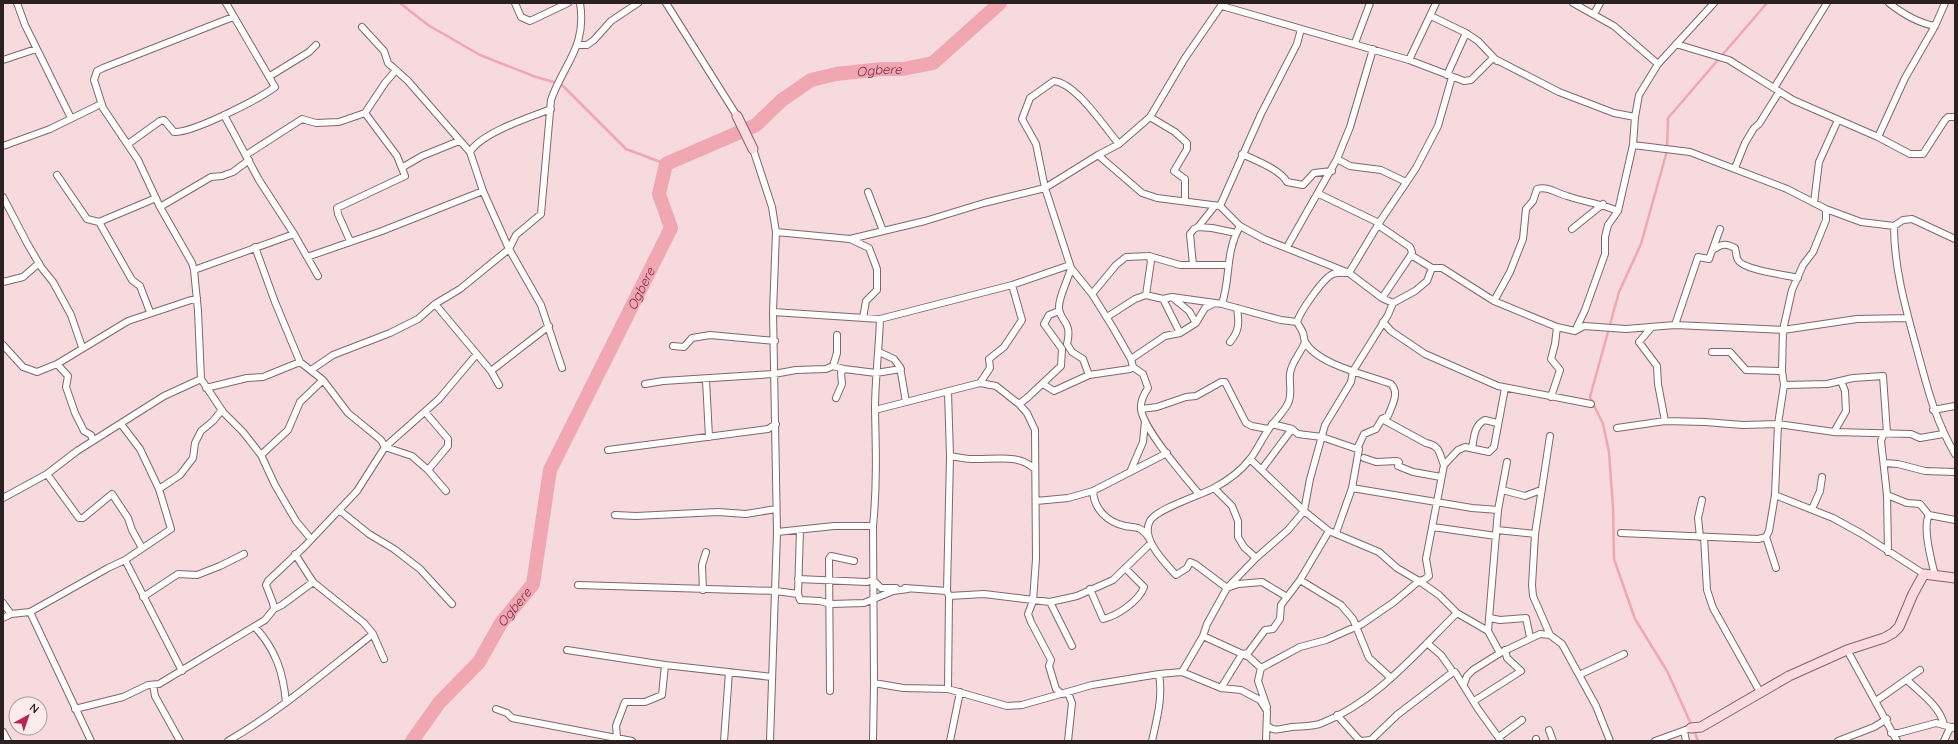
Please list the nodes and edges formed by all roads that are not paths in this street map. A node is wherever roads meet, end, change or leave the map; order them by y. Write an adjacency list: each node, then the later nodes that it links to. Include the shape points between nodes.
1 (17, 3): 28 (street)
2 (226, 3): 19 (street)
3 (515, 3): 15 (street, via 521,17 530,20)
4 (580, 3): 27 (street, via 582,17)
5 (638, 3): 27 (street, via 611,21 594,40 588,44)
6 (666, 3): 42 (street)
7 (1370, 3): 24 (street)
8 (1436, 3): 18 (street)
9 (1573, 3): 17 (street)
10 (1600, 3): 17 (street)
11 (1714, 3): 25 (street)
12 (1827, 3): 37 (street)
13 (1889, 3): 20 (street, via 1924,24)
14 (1945, 3): 20 (street)
15 (563, 4)
16 (1222, 5): 22 (street); 43 (street)
17 (1594, 14): 33 (street, via 1614,26)
18 (1431, 16): 23 (street); 31 (street)
19 (233, 17): 35 (street); 38 (street, via 97,71 94,80)
20 (1935, 26): 48 (street, via 1905,78)
21 (362, 27): 34 (street, via 380,46 388,63)
22 (1301, 28): 24 (street); 56 (street, via 1297,44)
23 (1466, 33): 32 (street, via 1478,41); 36 (street)
24 (1355, 43): 29 (street)
25 (1676, 44): 33 (street); 37 (street, via 1729,60)
26 (316, 45): 35 (street)
27 (578, 45): 39 (street, via 556,86)
28 (36, 49): 30 (street); 46 (street)
29 (1373, 49): 31 (street); 59 (street, via 1350,127)
30 (3, 60)
31 (1409, 60): 36 (street)
32 (1498, 62): 36 (street, via 1493,58 1471,80 1464,81); 44 (street, via 1586,102 1614,113)
33 (1658, 64): 44 (street, via 1639,95)
34 (396, 70): 40 (street); 49 (street)
35 (270, 76): 41 (street, via 275,87)
36 (1450, 76): 64 (street, via 1438,126)
37 (1776, 90): 47 (street); 61 (street, via 1759,124 1745,143)
38 (101, 104): 46 (street); 50 (street)
39 (551, 109): 55 (street, via 504,128 474,146); 96 (street, via 540,214 516,235)
40 (365, 112): 58 (street, via 339,122 316,123 302,119); 60 (street, via 393,149)
41 (224, 115): 50 (street, via 179,132 171,130 164,120); 58 (street)
42 (736, 116): 54 (street)
43 (1150, 117): 51 (street); 71 (street, via 1175,132 1187,143 1187,149 1174,172 1185,179)
44 (1635, 117): 53 (street)
45 (1955, 117): 48 (street, via 1948,117 1945,120 1923,154 1910,154)
46 (71, 118): 52 (street, via 50,129)
47 (1838, 120): 48 (street); 72 (street, via 1820,162)
48 (1878, 137)
49 (459, 141): 55 (street); 60 (street)
50 (128, 144): 70 (street)
51 (1119, 144): 57 (street); 65 (street, via 1075,93 1062,82 1054,81 1030,98 1022,119 1036,144)
52 (3, 146)
53 (1633, 146): 61 (street, via 1690,152); 77 (street)
54 (753, 149): 87 (street, via 772,207)
55 (470, 152): 66 (street)
56 (1242, 154): 62 (street, via 1272,170 1278,170 1287,182 1303,185 1314,173); 74 (street)
57 (1098, 155): 65 (street); 71 (street, via 1142,193)
58 (248, 158): 75 (street, via 233,172 211,177); 89 (street)
59 (1337, 159): 62 (street); 64 (street, via 1350,166 1381,170)
60 (403, 167): 93 (street, via 405,176 337,208)
61 (1735, 168): 72 (street)
62 (1332, 171): 68 (street)
63 (57, 175): 78 (street, via 83,215 87,219)
64 (1406, 182): 79 (street)
65 (1045, 188): 86 (street); 104 (street)
66 (483, 191): 93 (street); 96 (street)
67 (868, 192): 86 (street)
68 (1319, 194): 79 (street); 95 (street)
69 (3, 197): 101 (street)
70 (156, 198): 75 (street); 78 (street)
71 (1184, 201): 74 (street)
72 (1814, 203): 76 (street)
73 (1603, 204): 77 (street); 83 (street); 118 (street, via 1566,196 1556,190 1537,189 1533,201 1526,209 1523,239 1510,272)
74 (1217, 206): 80 (street); 82 (street)
75 (160, 207): 106 (street)
76 (1826, 210): 81 (street, via 1861,222); 109 (street, via 1826,220 1813,252 1803,265)
77 (1618, 211): 139 (street, via 1608,225 1604,237 1605,254)
78 (99, 222): 125 (street, via 132,280 140,286)
79 (1378, 224): 98 (street, via 1410,247); 107 (street)
80 (1240, 226): 88 (street); 95 (street)
81 (1894, 226): 91 (street, via 1912,218); 129 (street, via 1895,261)
82 (1198, 227): 85 (street); 102 (street, via 1190,234)
83 (1572, 229)
84 (1720, 229): 97 (street)
85 (1222, 230): 88 (street); 92 (street)
86 (883, 231): 90 (street)
87 (776, 232): 90 (street); 126 (street)
88 (1236, 233): 92 (street)
89 (294, 234): 94 (street); 100 (street)
90 (848, 238): 128 (street, via 869,248 877,269 877,290 866,301)
91 (1955, 239)
92 (1232, 240): 103 (street)
93 (350, 241): 100 (street)
94 (255, 247): 106 (street); 152 (street)
95 (1287, 247): 107 (street)
96 (509, 249): 121 (street, via 460,289); 135 (street, via 541,305)
97 (1714, 249): 109 (street, via 1722,244 1730,245 1735,248 1741,264); 134 (street, via 1709,259 1698,257)
98 (1411, 255): 105 (street); 116 (street)
99 (1149, 256): 102 (street, via 1180,265); 112 (street, via 1126,257); 113 (street, via 1151,261)
100 (307, 257): 108 (street)
101 (39, 263): 110 (street, via 23,277); 147 (street, via 71,315)
102 (1193, 265): 103 (street)
103 (1227, 265): 122 (street, via 1227,289)
104 (1070, 267): 111 (street); 112 (street); 124 (street)
105 (1432, 268): 118 (street, via 1442,268); 120 (street, via 1427,281)
106 (194, 270): 115 (street)
107 (1349, 273): 116 (street); 131 (street, via 1334,274 1327,278 1299,315)
108 (318, 276)
109 (1798, 278): 138 (street, via 1792,290)
110 (3, 282)
111 (1012, 285): 130 (street); 170 (street, via 1022,320 1004,347 989,359 990,368)
112 (1092, 294): 127 (street)
113 (1146, 295): 117 (street); 127 (street)
114 (1172, 297): 117 (street); 119 (street); 133 (street, via 1189,311)
115 (197, 298): 125 (street); 166 (street)
116 (1382, 298): 120 (street)
117 (1163, 299): 140 (street)
118 (1494, 301): 136 (street)
119 (1215, 303): 122 (street); 133 (street, via 1205,308)
120 (1393, 303): 132 (street)
121 (435, 304): 150 (street); 158 (street, via 418,319 333,355)
122 (1222, 304): 123 (street)
123 (1237, 308): 131 (street); 143 (street, via 1238,332)
124 (1059, 311): 165 (street, via 1069,329 1067,344 1072,352 1082,359); 172 (street, via 1049,315 1044,324 1062,349 1063,359 1060,366)
125 (150, 312): 147 (street)
126 (773, 312): 128 (street); 142 (street)
127 (1107, 317): 151 (street)
128 (863, 318): 130 (street)
129 (1908, 318): 138 (street, via 1857,319); 187 (street)
130 (880, 319): 148 (street)
131 (1297, 322): 144 (street)
132 (1383, 322): 161 (street); 176 (street, via 1391,331 1425,354)
133 (1196, 323): 140 (street)
134 (1675, 325): 137 (street); 138 (street)
135 (549, 326): 156 (street); 160 (street)
136 (1557, 327): 139 (street); 178 (street, via 1551,359 1560,370)
137 (1651, 328): 139 (street, via 1584,326); 191 (street, via 1639,342 1657,366)
138 (1783, 330): 162 (street)
139 (1575, 331)
140 (1180, 333): 151 (street, via 1165,336)
141 (837, 335): 154 (street, via 837,353)
142 (775, 341): 146 (street, via 710,335 692,338 684,347); 164 (street)
143 (1230, 342)
144 (1305, 342): 161 (street, via 1322,358); 196 (street, via 1290,374 1291,390 1288,402)
145 (3, 345): 153 (street, via 23,367 30,370 37,372)
146 (673, 346)
147 (82, 347): 153 (street)
148 (879, 352): 157 (street, via 894,359); 163 (street)
149 (1712, 352): 162 (street, via 1730,352 1746,370)
150 (476, 355): 160 (street); 188 (street, via 450,387)
151 (1131, 359): 155 (street)
152 (300, 362): 158 (street); 175 (street, via 263,377 247,378)
153 (57, 364): 205 (street, via 68,376 66,387 75,413 84,431)
154 (833, 366): 159 (street); 164 (street, via 826,369 791,370)
155 (1133, 367): 165 (street); 184 (street, via 1143,374 1148,388 1143,395)
156 (562, 368)
157 (901, 369): 163 (street); 180 (street)
158 (311, 370): 167 (street)
159 (844, 370): 163 (street); 179 (street, via 841,373 842,384)
160 (491, 371): 173 (street)
161 (1353, 371): 189 (street, via 1391,384 1394,388 1396,393 1388,416); 204 (street, via 1351,382 1325,425)
162 (1782, 371): 174 (street)
163 (876, 373): 186 (street)
164 (774, 374): 168 (street); 193 (street)
165 (1089, 375): 172 (street, via 1054,391)
166 (201, 379): 175 (street); 192 (street, via 164,396)
167 (323, 380): 206 (street, via 348,413 381,440); 212 (street, via 300,402 288,430)
168 (706, 380): 171 (street); 203 (street)
169 (1841, 381): 174 (street, via 1827,384); 199 (street, via 1846,411); 200 (street, via 1873,375 1883,376)
170 (980, 383): 177 (street); 181 (street, via 996,386)
171 (645, 384)
172 (1043, 384): 181 (street)
173 (499, 385)
174 (1784, 385): 195 (street)
175 (206, 388): 185 (street)
176 (1505, 388): 178 (street); 194 (street)
177 (948, 392): 180 (street); 213 (street)
178 (1551, 397): 182 (street)
179 (836, 398)
180 (906, 402): 186 (street)
181 (1019, 404): 220 (street, via 1036,430)
182 (1591, 404)
183 (1955, 406): 187 (street)
184 (1141, 409): 190 (street); 196 (street, via 1196,396 1225,382 1246,423)
185 (222, 410): 212 (street); 231 (street, via 201,431 195,443 193,458 180,475)
186 (875, 410): 252 (street, via 877,494)
187 (1933, 410): 201 (street)
188 (424, 412): 206 (street); 222 (street, via 449,442)
189 (1382, 419): 208 (street, via 1376,429 1364,434); 218 (street, via 1434,445 1442,453)
190 (1145, 420): 210 (street); 223 (street, via 1143,442)
191 (1665, 421): 195 (street); 197 (street)
192 (121, 424): 205 (street); 231 (street, via 140,449)
193 (776, 424): 203 (street, via 768,429); 246 (street)
194 (1497, 424): 207 (street, via 1485,420 1480,422 1476,428); 207 (street, via 1494,447 1489,452)
195 (1778, 424): 199 (street); 237 (street)
196 (1270, 427): 198 (street); 215 (street)
197 (1617, 428)
198 (1292, 429): 204 (street, via 1298,434); 221 (street)
199 (1834, 432): 200 (street)
200 (1885, 433): 201 (street, via 1910,434 1920,438); 217 (street, via 1881,441)
201 (1943, 434): 211 (street)
202 (1550, 436): 233 (street)
203 (709, 437): 209 (street)
204 (1322, 437): 208 (street); 248 (street)
205 (93, 441): 225 (street)
206 (385, 447): 222 (street, via 412,456); 245 (street, via 357,491)
207 (1472, 448): 218 (street, via 1458,450)
208 (1358, 449): 214 (street, via 1362,451); 219 (street)
209 (608, 450)
210 (1167, 453): 223 (street); 236 (street)
211 (1955, 454)
212 (261, 455): 263 (street, via 296,521)
213 (950, 456): 220 (street, via 1009,459 1027,462); 291 (street)
214 (1364, 458): 219 (street); 226 (street, via 1376,462 1397,461 1398,466 1407,470)
215 (1250, 459): 221 (street); 229 (street, via 1235,474)
216 (1507, 462): 232 (street)
217 (1885, 463): 224 (street, via 1925,471); 238 (street)
218 (1444, 465): 226 (street)
219 (1355, 466): 230 (street)
220 (1035, 468): 242 (street)
221 (1262, 469): 248 (street)
222 (428, 470): 234 (street)
223 (1130, 472): 235 (street)
224 (1955, 472)
225 (47, 474): 239 (street); 265 (street, via 79,518 83,518 112,494 128,518)
226 (1441, 476): 228 (street)
227 (1822, 477): 244 (street, via 1820,491)
228 (1439, 487): 241 (street, via 1434,496); 243 (street)
229 (1214, 488): 236 (street); 270 (street, via 1232,506 1238,521 1238,537)
230 (1352, 488): 241 (street); 257 (street)
231 (159, 489): 265 (street, via 172,529)
232 (1502, 490): 233 (street, via 1525,496); 247 (street)
233 (1541, 490): 260 (street)
234 (446, 491)
235 (1093, 491): 242 (street, via 1068,498); 264 (street, via 1097,508 1109,520 1140,528)
236 (1199, 494): 264 (street, via 1150,519 1147,527)
237 (1775, 495): 244 (street); 262 (street)
238 (1887, 495): 250 (street, via 1906,503 1920,504); 267 (street)
239 (3, 498)
240 (1702, 500): 261 (street, via 1698,518)
241 (1425, 501): 243 (street)
242 (1036, 502): 295 (street)
243 (1436, 502): 247 (street); 253 (street)
244 (1812, 509): 267 (street, via 1862,534)
245 (339, 510): 263 (street); 298 (street, via 420,569)
246 (776, 510): 249 (street, via 746,514 718,512); 256 (street)
247 (1498, 510): 258 (street)
248 (1304, 511): 255 (street); 270 (street, via 1288,530)
249 (615, 515)
250 (1929, 515): 251 (street); 276 (street, via 1926,524 1928,545)
251 (1955, 520)
252 (873, 526): 254 (street, via 834,526); 280 (street)
253 (1432, 527): 258 (street); 282 (street, via 1426,559 1429,576)
254 (800, 530): 256 (street); 278 (street)
255 (1329, 531): 257 (street); 281 (street)
256 (777, 532): 289 (street)
257 (1336, 533): 282 (street, via 1378,552 1397,568)
258 (1496, 533): 260 (street); 305 (street)
259 (1621, 533): 261 (street)
260 (1535, 534): 310 (street, via 1533,596)
261 (1702, 537): 262 (street); 341 (street, via 1707,590 1711,602)
262 (1766, 537): 274 (street)
263 (311, 539): 269 (street)
264 (1150, 541): 273 (street); 286 (street, via 1176,575 1187,568 1190,562)
265 (142, 548): 271 (street)
266 (706, 552): 287 (street, via 702,565)
267 (1888, 552): 275 (street)
268 (244, 554): 292 (street, via 197,575 178,574)
269 (295, 554): 283 (street); 300 (street, via 266,585)
270 (1256, 558): 286 (street)
271 (125, 560): 292 (street, via 136,577); 301 (street)
272 (854, 561): 279 (street, via 831,556)
273 (1125, 568): 288 (street, via 1113,580); 288 (street, via 1144,587 1130,605 1103,619)
274 (1776, 568)
275 (1924, 574): 276 (street); 316 (street, via 1899,626 1893,633)
276 (1935, 576): 277 (street)
277 (1955, 578)
278 (798, 579): 279 (street); 290 (street)
279 (829, 579): 280 (street, via 867,582); 299 (street)
280 (873, 580): 285 (street, via 881,588); 294 (street)
281 (1300, 580): 293 (street); 306 (street, via 1341,605 1353,619)
282 (1419, 580): 303 (street, via 1439,595); 306 (street, via 1394,602)
283 (313, 582): 300 (street); 309 (street, via 364,623)
284 (578, 584): 287 (street)
285 (908, 588): 291 (street); 294 (street, via 892,591)
286 (1227, 588): 293 (street, via 1238,584 1262,582); 311 (street, via 1207,624)
287 (702, 590): 289 (street)
288 (1090, 590): 296 (street, via 1077,596)
289 (776, 591): 290 (street); 330 (street)
290 (798, 594): 299 (street, via 800,600)
291 (948, 594): 295 (street, via 984,594); 337 (street)
292 (143, 597): 323 (street)
293 (1287, 597): 318 (street, via 1281,606 1280,619 1273,629 1265,630 1248,653)
294 (874, 600): 299 (street, via 864,603); 333 (street)
295 (1033, 601): 296 (street); 340 (street, via 1028,614 1051,660 1049,666 1056,689 1062,694)
296 (1050, 602): 314 (street)
297 (3, 603): 302 (street)
298 (452, 604)
299 (830, 604): 338 (street)
300 (274, 609): 307 (street)
301 (30, 612): 302 (street); 345 (street)
302 (11, 614): 304 (street)
303 (1457, 614): 308 (street); 313 (street)
304 (3, 618)
305 (1490, 618): 308 (street); 312 (street, via 1526,618)
306 (1355, 626): 322 (street, via 1326,640 1300,647); 331 (street, via 1369,658)
307 (255, 628): 323 (street); 342 (street, via 267,641 277,660 284,679)
308 (1488, 631): 317 (street)
309 (373, 634): 320 (street); 342 (street)
310 (1550, 635): 312 (street, via 1540,634); 329 (street, via 1562,644)
311 (1204, 636): 318 (street); 326 (street)
312 (1530, 638): 317 (street)
313 (1427, 643): 327 (street, via 1441,655); 331 (street)
314 (1072, 646)
315 (566, 650): 321 (street)
316 (1847, 650): 341 (street, via 1788,676); 344 (street)
317 (1502, 651): 334 (street, via 1473,670); 343 (street, via 1521,671)
318 (1242, 654): 322 (street); 336 (street)
319 (1624, 654): 329 (street)
320 (384, 659)
321 (665, 665): 325 (street); 358 (street, via 662,695 644,702 625,702 616,726)
322 (1261, 668): 347 (street, via 1258,681)
323 (182, 670): 335 (street)
324 (1920, 670): 332 (street)
325 (729, 672): 330 (street); 365 (street)
326 (1182, 672): 328 (street); 336 (street)
327 (1453, 672): 334 (street); 372 (street, via 1396,715)
328 (1159, 674): 340 (street, via 1092,685); 370 (street, via 1161,701)
329 (1579, 675): 374 (street, via 1596,706)
330 (772, 677): 366 (street)
331 (1391, 678): 348 (street, via 1378,690)
332 (1907, 680): 344 (street); 351 (street, via 1942,716)
333 (874, 683): 337 (street, via 903,688); 367 (street)
334 (1464, 684): 343 (street)
335 (153, 685): 345 (street, via 124,697); 362 (street, via 155,696)
336 (1221, 688): 347 (street, via 1241,690 1260,700)
337 (948, 689): 339 (street)
338 (830, 691)
339 (960, 692): 340 (street, via 1007,706 1022,705); 368 (street)
340 (1068, 692): 369 (street, via 1072,703)
341 (1760, 692): 354 (street)
342 (286, 702): 363 (street, via 253,727)
343 (1474, 702): 359 (street)
344 (1876, 702): 349 (street)
345 (74, 709): 361 (street)
346 (496, 709): 358 (street, via 512,718)
347 (1267, 711): 352 (street)
348 (1337, 715): 352 (street, via 1314,725 1276,730); 372 (street, via 1360,741)
349 (1886, 719): 357 (street); 377 (street, via 1874,727)
350 (1522, 720): 359 (street)
351 (1944, 724): 353 (street); 357 (street, via 1926,725)
352 (1267, 725): 371 (street)
353 (1954, 728): 379 (street, via 1949,730)
354 (1692, 729): 375 (street); 376 (street)
355 (1549, 730): 373 (street)
356 (3, 732): 360 (street)
357 (1892, 733): 378 (street)
358 (617, 738): 364 (street)
359 (1500, 739)
360 (8, 741)
361 (91, 741)
362 (180, 741)
363 (228, 741)
364 (629, 741)
365 (724, 741)
366 (770, 741)
367 (873, 741)
368 (950, 741)
369 (1068, 741)
370 (1152, 741)
371 (1266, 741)
372 (1370, 741)
373 (1553, 741)
374 (1610, 741)
375 (1655, 741)
376 (1686, 741)
377 (1838, 741)
378 (1897, 741)
379 (1944, 741)

